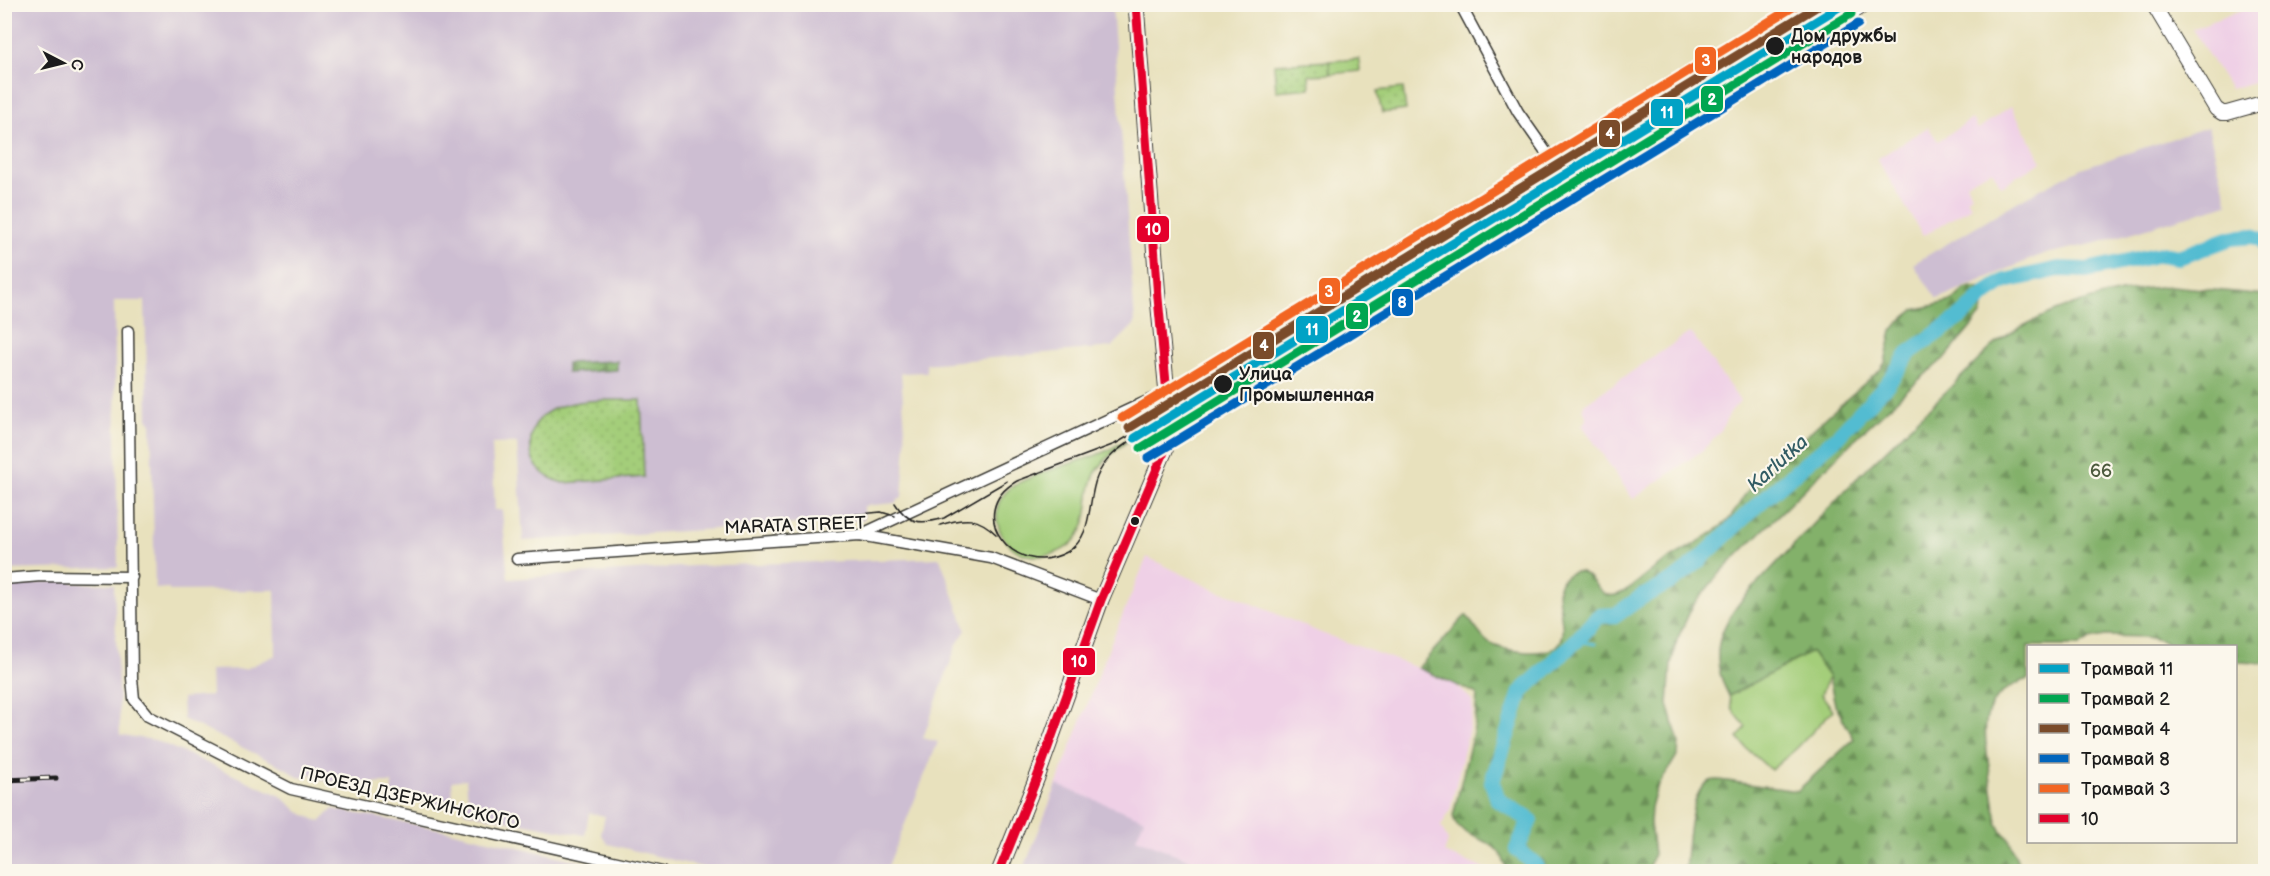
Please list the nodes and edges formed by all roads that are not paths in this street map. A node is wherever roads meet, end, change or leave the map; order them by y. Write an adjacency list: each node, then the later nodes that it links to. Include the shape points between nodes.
1 (1460, 4): 6 (street, via 1518,112)
2 (1866, 4): 6 (main road)
3 (2153, 4): 5 (main road, via 2210,101 2222,114)
4 (1140, 5): 8 (main road)
5 (2265, 102)
6 (1568, 189): 9 (main road)
7 (128, 331): 12 (street, ПРОЕЗД ДЗЕРЖИНСКОГО)
8 (1167, 393): 9 (main road); 10 (street)
9 (1172, 436): 14 (main road)
10 (860, 535): 11 (street, MARATA STREET); 14 (street, MARATA STREET, via 991,558)
11 (518, 559)
12 (132, 577): 13 (street); 15 (street, ПРОЕЗД ДЗЕРЖИНСКОГО, via 132,678 135,699 148,716 291,789)
13 (4, 579)
14 (1101, 600): 16 (main road)
15 (662, 872)
16 (999, 872)

